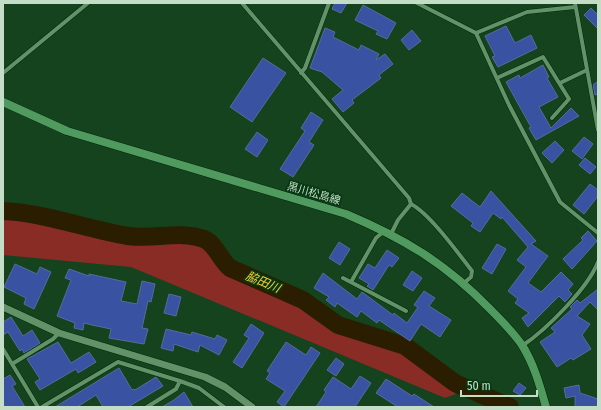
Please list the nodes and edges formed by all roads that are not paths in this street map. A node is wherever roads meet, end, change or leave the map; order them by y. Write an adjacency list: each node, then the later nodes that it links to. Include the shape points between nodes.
1 (88, 3): 8 (street)
2 (242, 3): 9 (street)
3 (328, 3): 9 (street)
4 (418, 3): 6 (street)
5 (575, 5): 6 (street, via 527,12); 7 (street)
6 (476, 33): 10 (street)
7 (587, 70): 11 (street); 14 (street)
8 (3, 73)
9 (301, 73): 15 (street, via 409,198)
10 (497, 78): 11 (street, via 543,57); 17 (street, via 560,202)
11 (560, 83): 13 (street, via 569,99)
12 (3, 102): 16 (main road, 黒川松島線, via 67,131 346,214)
13 (552, 118)
14 (598, 130)
15 (411, 204): 16 (street); 22 (street, via 431,222 472,271 471,277)
16 (387, 232): 21 (street, via 376,238); 22 (main road, 黒川松島線, via 427,255)
17 (598, 233)
18 (598, 262): 19 (street)
19 (596, 275): 26 (street, via 533,339)
20 (344, 278): 21 (street)
21 (350, 282): 24 (street)
22 (464, 283): 26 (main road, 黒川松島線, via 502,321)
23 (3, 307): 25 (street)
24 (406, 311)
25 (59, 333): 28 (street); 34 (street, via 110,346 205,377 225,387)
26 (522, 346): 35 (main road, 黒川松島線, via 539,379)
27 (3, 349): 28 (street)
28 (12, 364): 30 (street)
29 (180, 381): 31 (street, via 118,362); 32 (street, via 176,389); 33 (street, via 198,388)
30 (38, 407)
31 (42, 407)
32 (147, 407)
33 (224, 407)
34 (252, 407)
35 (546, 407)

